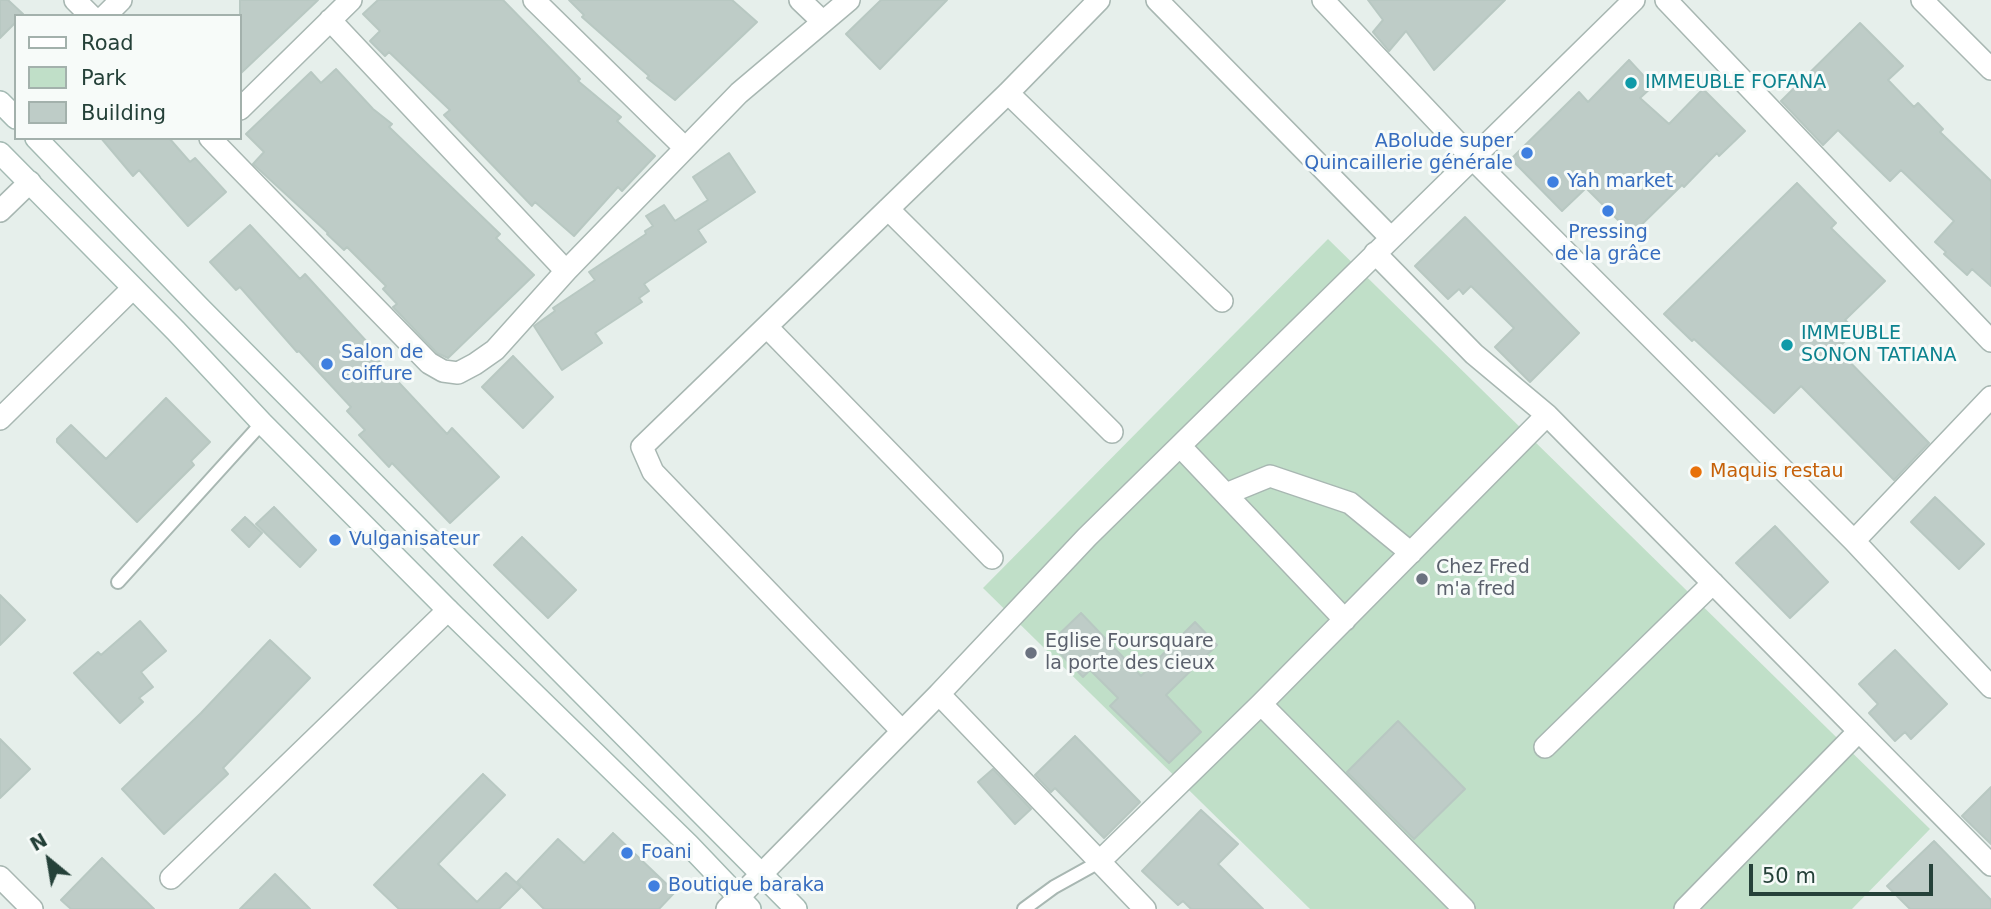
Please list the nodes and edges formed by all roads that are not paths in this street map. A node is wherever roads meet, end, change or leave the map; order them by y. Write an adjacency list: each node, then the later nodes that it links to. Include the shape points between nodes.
1 (75, 0): 13 (street)
2 (121, 0): 14 (street)
3 (351, 0): 15 (street)
4 (534, 0): 22 (street)
5 (800, 0): 16 (street)
6 (849, 0): 16 (street)
7 (1099, 0): 18 (street)
8 (1157, 0): 28 (street)
9 (1322, 0): 24 (street)
10 (1634, 0): 24 (street)
11 (1666, 0): 34 (street)
12 (1922, 0): 17 (street)
13 (89, 14)
14 (107, 14)
15 (330, 20): 19 (street); 30 (street)
16 (823, 22): 22 (street, via 739,93)
17 (1991, 69)
18 (1008, 93): 26 (street); 32 (street)
19 (242, 107)
20 (38, 140): 57 (street)
21 (213, 140): 30 (street, via 429,363 443,371 458,373 495,350)
22 (684, 148): 30 (street)
23 (0, 153): 25 (street)
24 (1473, 159): 28 (street); 42 (street)
25 (30, 182): 27 (street); 31 (street)
26 (888, 209): 33 (street); 39 (street)
27 (0, 211)
28 (1391, 238): 29 (street)
29 (1376, 253): 36 (street, via 1474,354); 40 (street)
30 (566, 271)
31 (133, 288): 37 (street); 38 (street)
32 (1222, 302)
33 (767, 327): 44 (street); 52 (street, via 642,447 653,472)
34 (1991, 341)
35 (1991, 397): 42 (street)
36 (1548, 415): 43 (street); 46 (street)
37 (0, 419)
38 (262, 423): 45 (lane); 47 (street)
39 (1112, 432)
40 (1180, 446): 41 (street); 50 (street)
41 (1226, 494): 43 (street, via 1270,476 1350,503); 48 (street)
42 (1854, 541): 49 (street)
43 (1411, 552): 48 (street)
44 (992, 558)
45 (118, 582)
46 (1713, 583): 53 (street); 54 (street)
47 (448, 610): 59 (street); 60 (street, via 688,844)
48 (1345, 620): 51 (street)
49 (1991, 688)
50 (939, 694): 52 (street); 55 (street)
51 (1261, 704): 55 (street); 65 (street)
52 (902, 731): 57 (street)
53 (1859, 731): 56 (street); 66 (street)
54 (1545, 747)
55 (1100, 862): 63 (lane); 64 (street)
56 (1991, 865)
57 (762, 875): 60 (street); 62 (street)
58 (0, 877): 61 (street)
59 (171, 878)
60 (739, 905)
61 (32, 909)
62 (796, 909)
63 (1024, 909)
64 (1145, 909)
65 (1464, 909)
66 (1685, 909)

